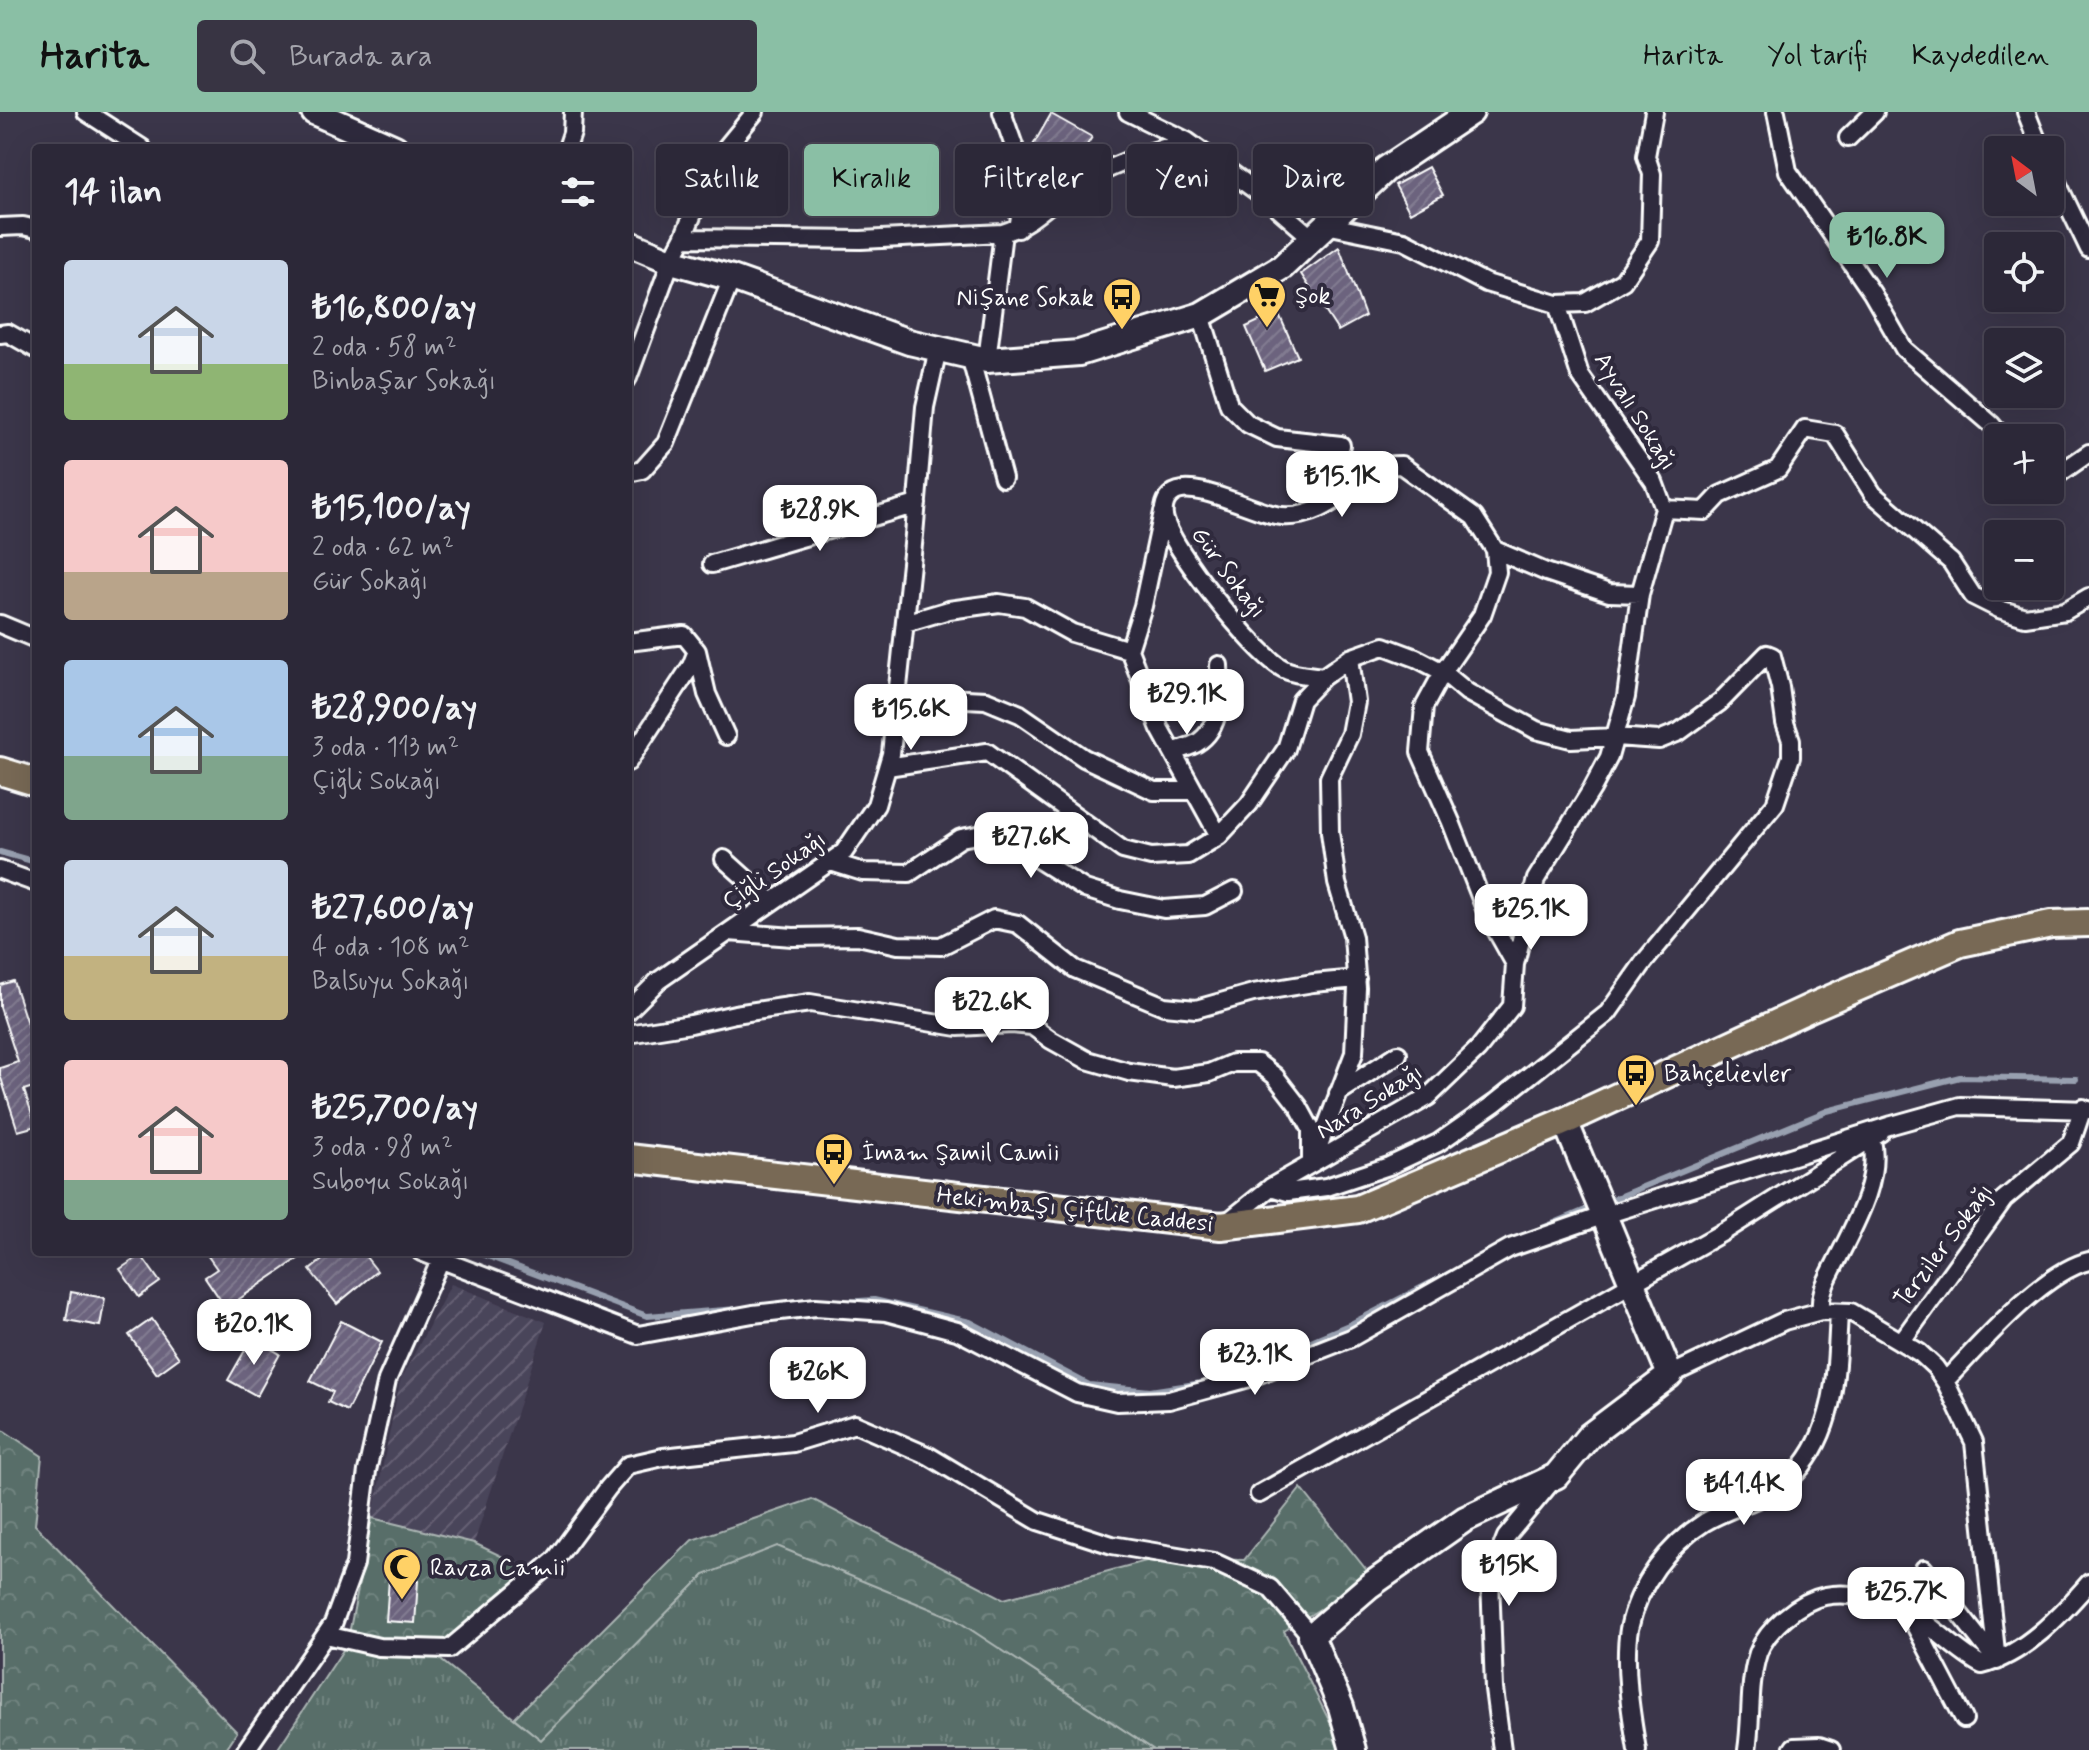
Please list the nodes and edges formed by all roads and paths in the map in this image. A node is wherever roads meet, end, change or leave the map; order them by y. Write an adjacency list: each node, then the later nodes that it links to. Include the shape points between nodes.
1 (86, 112): 16 (street)
2 (314, 112): 12 (street)
3 (573, 112): 18 (street)
4 (755, 112): 24 (street, via 715,161)
5 (1002, 112): 22 (street, via 1026,180)
6 (1128, 112): 15 (street)
7 (1471, 112): 23 (street, via 1386,169)
8 (1654, 112): 29 (street, via 1646,156 1652,174 1650,241 1623,281 1585,303)
9 (1776, 112): 36 (street, via 1788,171 1904,349)
10 (1875, 112): 14 (street)
11 (2026, 112): 13 (street)
12 (355, 130): 17 (street)
13 (2035, 136)
14 (1848, 138)
15 (1187, 141): 22 (street, via 1136,156 1074,186); 23 (street)
16 (136, 144)
17 (386, 144)
18 (568, 144)
19 (2064, 197): 26 (street)
20 (0, 227): 21 (street)
21 (32, 228)
22 (1010, 231): 24 (street, via 861,240); 34 (street)
23 (1319, 232): 29 (street, via 1404,241 1486,283); 30 (street, via 1282,267)
24 (683, 238): 27 (street)
25 (632, 245): 27 (street)
26 (2089, 249)
27 (671, 261): 28 (street); 35 (street)
28 (732, 278): 33 (street); 39 (street, via 666,443 642,470)
29 (1557, 304): 43 (street, Ayvalı Sokağı, via 1580,375 1654,482)
30 (1201, 315): 34 (street, via 1079,353); 42 (street, via 1229,405 1248,424 1277,438 1341,445)
31 (0, 334): 32 (street)
32 (32, 347)
33 (938, 349): 34 (street); 41 (street, Çiğli Sokağı, via 925,407)
34 (978, 358): 40 (street)
35 (632, 367)
36 (1991, 424)
37 (2089, 453): 38 (street)
38 (2064, 470)
39 (632, 472)
40 (1003, 478)
41 (917, 504): 46 (street); 49 (street, Çiğli Sokağı)
42 (1328, 504): 44 (street, Gür Sokağı, via 1313,514 1281,516 1184,490 1174,492); 45 (street, Gür Sokağı, via 1375,469 1401,465 1474,517)
43 (1664, 509): 47 (street, Ayvalı Sokağı); 48 (street, via 1705,511 1720,495 1778,469 1805,429 1835,434 1873,494 1951,562 1973,596 2025,617 2065,611)
44 (1163, 512): 53 (street); 58 (street, Gür Sokağı, via 1167,527 1221,607 1263,654 1284,670)
45 (1495, 550): 47 (street, via 1609,593); 57 (street, via 1497,572 1482,615)
46 (712, 564)
47 (1640, 594): 61 (street, Ayvalı Sokağı)
48 (2089, 597)
49 (905, 623): 53 (street, via 999,603 1025,607 1072,633); 59 (street, Çiğli Sokağı)
50 (0, 624): 51 (street)
51 (32, 637)
52 (632, 642): 54 (street, via 684,635)
53 (1129, 650): 63 (street)
54 (697, 651): 60 (street, via 707,694); 62 (street)
55 (1350, 658): 57 (street, via 1384,646); 58 (street); 78 (street, via 1356,702 1350,734 1329,778 1330,832)
56 (1219, 665): 63 (street, via 1221,701 1209,732)
57 (1443, 672): 61 (street, via 1467,692 1536,730 1571,739); 77 (street, via 1424,707 1420,752 1487,914)
58 (1323, 677): 68 (street, via 1301,700 1286,749 1249,804)
59 (896, 708): 64 (street, Çiğli Sokağı); 67 (street, via 945,698 986,700 1020,714 1084,758 1154,791)
60 (726, 736)
61 (1615, 737): 77 (street, Nara Sokağı, via 1592,789 1536,879); 89 (street, via 1659,740 1679,732 1720,702 1767,654 1780,687 1791,757 1775,804 1608,1013 1438,1143 1326,1187 1288,1192)
62 (635, 740)
63 (1173, 752): 67 (street)
64 (887, 767): 68 (street, via 987,752 1123,850 1151,857 1188,855); 70 (street, Çiğli Sokağı, via 876,805 844,852)
65 (0, 771): 66 (main road)
66 (32, 781)
67 (1194, 791): 68 (street)
68 (1219, 836)
69 (724, 859): 74 (street)
70 (831, 862): 73 (street, via 863,872 909,873 961,838 994,832 1085,889 1120,900 1164,909 1205,906); 74 (street, Çiğli Sokağı)
71 (0, 870): 72 (street)
72 (32, 882)
73 (1234, 891)
74 (772, 902): 76 (street, Çiğli Sokağı)
75 (2089, 923): 84 (main road, Hekimbaşı Çiftlik Caddesi, via 2051,924 1960,943)
76 (729, 932): 78 (street, via 858,936 898,945 941,946 994,919 1018,924 1075,969 1164,1006 1196,1009 1253,993); 79 (street, Çiğli Sokağı, via 658,981)
77 (1515, 964): 88 (street, Nara Sokağı, via 1512,1006 1478,1049 1428,1097)
78 (1357, 979): 82 (street, via 1354,1053)
79 (632, 1007)
80 (632, 1033): 88 (street, via 810,1003 958,1027 1032,1026 1087,1060 1173,1078 1233,1063 1258,1063 1275,1076 1311,1129)
81 (1398, 1054): 82 (street)
82 (1338, 1093): 88 (street)
83 (2087, 1110): 85 (street, via 1960,1106); 98 (street, Terziler Sokağı, via 2071,1143 2004,1199)
84 (1565, 1121): 90 (street); 91 (main road, Hekimbaşı Çiftlik Caddesi, via 1358,1209)
85 (1892, 1125): 86 (street); 90 (street)
86 (1872, 1140): 95 (street); 96 (street, via 1875,1158 1869,1185 1824,1286)
87 (632, 1158): 91 (main road, Hekimbaşı Çiftlik Caddesi)
88 (1311, 1164): 89 (street, Nara Sokağı)
89 (1271, 1187): 91 (street, Nara Sokağı)
90 (1601, 1205): 93 (street, via 1510,1248 1351,1338 1259,1374 1169,1400 1117,1402 1077,1393 957,1331 886,1312 816,1307 638,1335); 95 (street)
91 (1221, 1226)
92 (432, 1256): 93 (street)
93 (441, 1259): 106 (street, via 387,1380 367,1471 355,1564)
94 (2089, 1261): 100 (street, via 2038,1290)
95 (1633, 1284): 99 (street); 102 (street)
96 (1821, 1311): 97 (street); 99 (street, via 1784,1321)
97 (1839, 1312): 98 (street, via 1851,1312); 113 (street, via 1826,1423 1795,1474 1748,1504 1705,1522 1664,1556 1646,1584 1629,1629 1628,1695)
98 (1901, 1342): 100 (street, via 1928,1360)
99 (1670, 1375): 101 (street, via 1589,1436)
100 (1945, 1381): 108 (street, via 1974,1442)
101 (1556, 1476): 107 (street, via 1465,1519 1369,1586); 112 (street, via 1506,1537 1490,1578)
102 (1259, 1494)
103 (1924, 1569): 108 (street)
104 (2089, 1583): 108 (street, via 2034,1638)
105 (1909, 1612): 108 (street, via 1972,1660 1982,1665); 109 (street); 114 (street, via 1883,1601 1823,1596 1774,1626 1753,1676)
106 (326, 1635): 107 (street, via 379,1647 449,1649 555,1560 628,1465 793,1443 855,1424 929,1456 1038,1521 1112,1545 1214,1562 1270,1588); 110 (street)
107 (1311, 1636): 111 (street)
108 (1997, 1661)
109 (1964, 1719)
110 (246, 1750)
111 (1353, 1750)
112 (1502, 1750)
113 (1637, 1750)
114 (1747, 1750)
115 (1792, 1750): 116 (street)
116 (1831, 1750)

